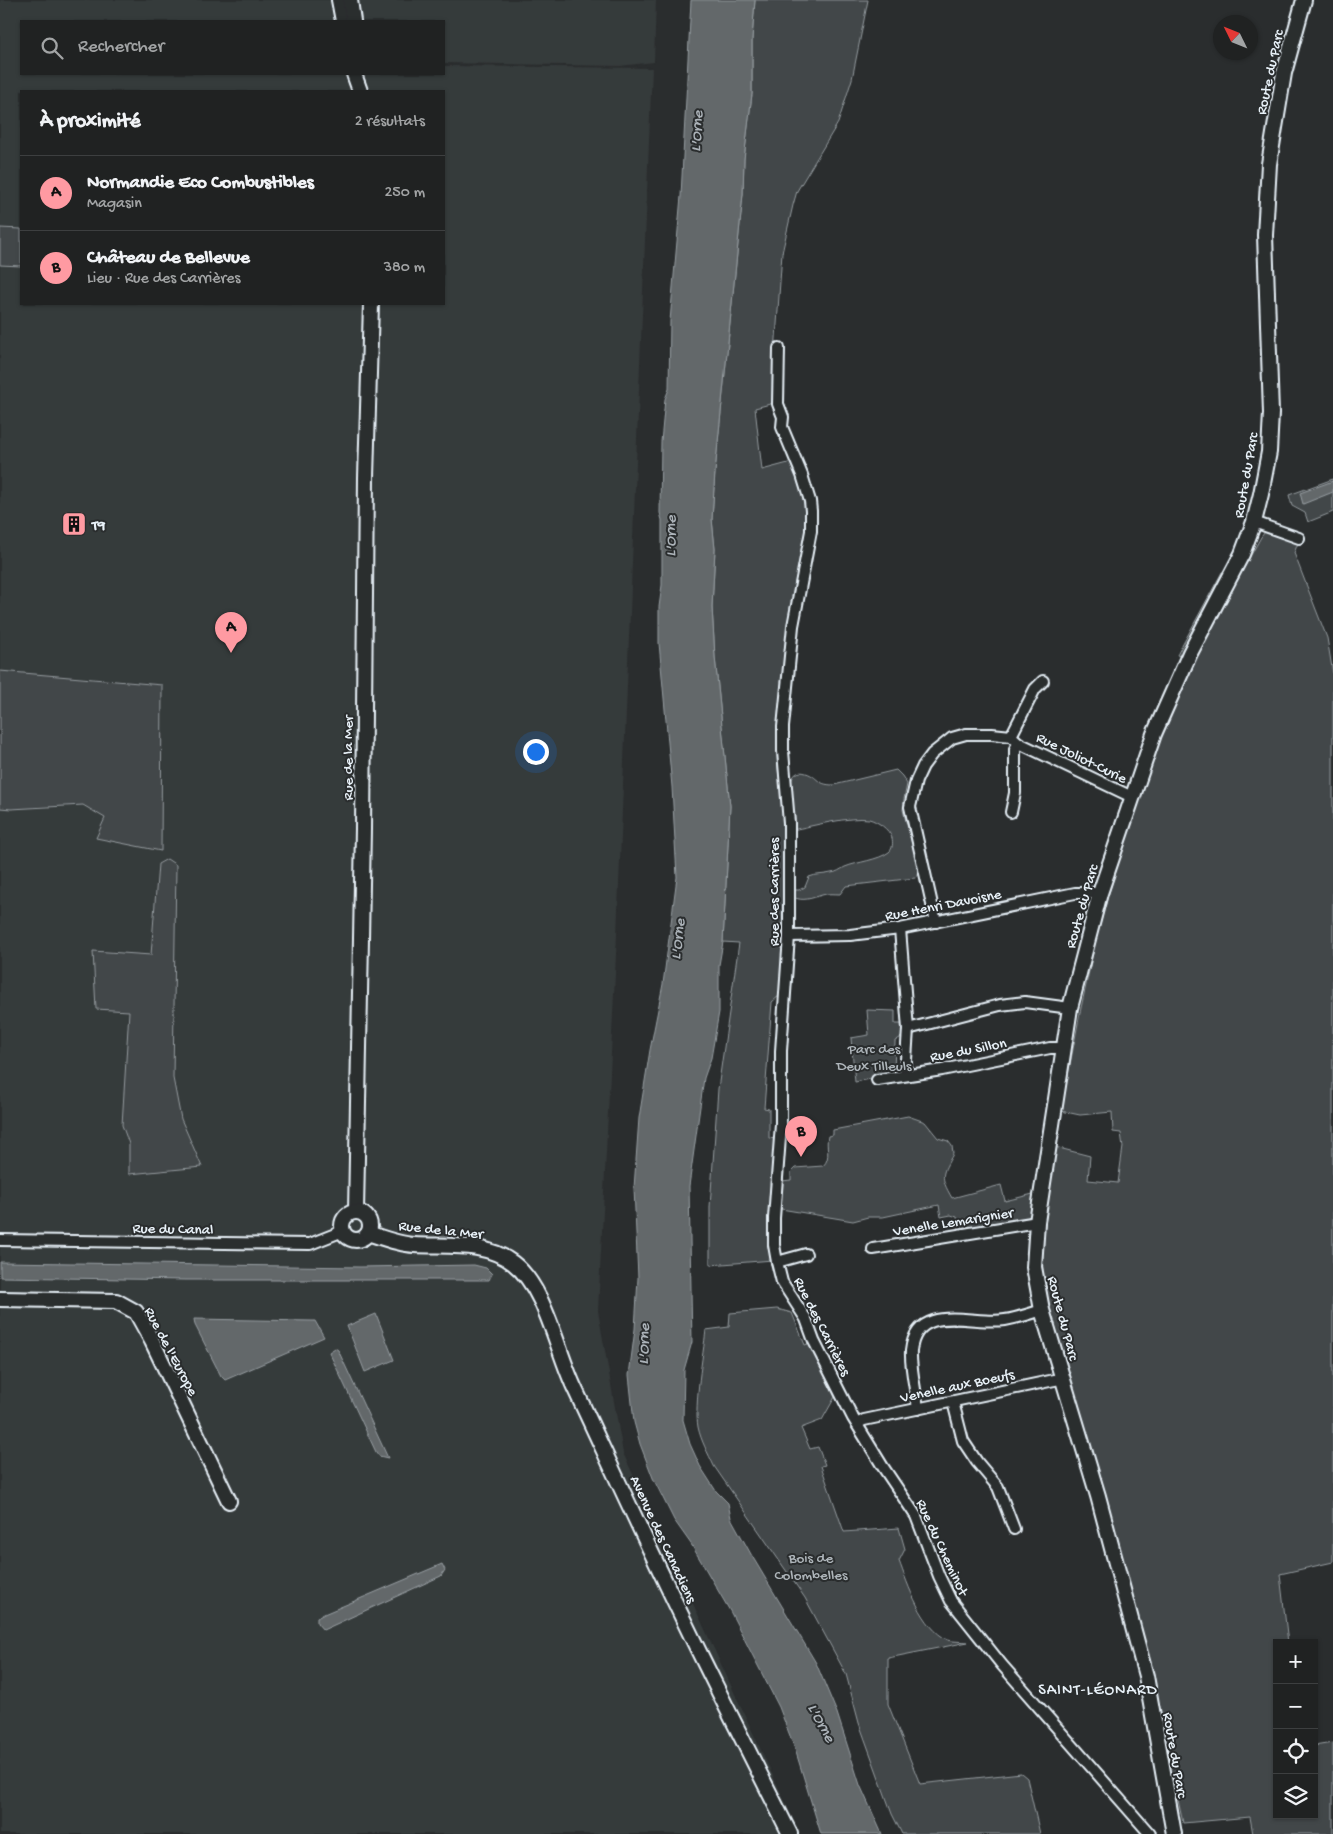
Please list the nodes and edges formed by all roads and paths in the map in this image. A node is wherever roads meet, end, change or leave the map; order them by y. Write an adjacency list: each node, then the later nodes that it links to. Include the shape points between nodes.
1 (339, 0): 4 (street)
2 (350, 0): 5 (street)
3 (1304, 0): 12 (street, Route du Parc, via 1284,73 1269,164 1265,236 1271,414 1269,452)
4 (343, 20)
5 (353, 20)
6 (354, 75): 8 (street)
7 (361, 75): 9 (street)
8 (361, 90)
9 (361, 90)
10 (371, 305): 28 (street, Rue de la Mer)
11 (778, 348): 22 (street, Rue des Carrières, via 778,404 783,416 782,427 802,475 812,511 794,626 784,728 789,823)
12 (1254, 522): 13 (street); 17 (street, Route du Parc, via 1242,554 1168,701)
13 (1299, 538)
14 (1043, 681): 15 (street, via 1035,689)
15 (1011, 736): 16 (street, Rue Joliot-Curie); 20 (street, via 966,734 952,738 932,754 916,781 910,807)
16 (1020, 743): 17 (street, Rue Joliot-Curie); 18 (street, Rue Joliot-Curie, via 1015,749 1015,793)
17 (1132, 797): 19 (street, Route du Parc)
18 (1011, 812)
19 (1100, 893): 20 (street, Rue Henri Davoisne, via 1075,893); 23 (street, Route du Parc)
20 (936, 922): 21 (street, Rue Henri Davoisne)
21 (900, 929): 22 (street, Rue Henri Davoisne, via 850,935); 24 (street)
22 (789, 936): 36 (street, Rue des Carrières, via 774,1218)
23 (1070, 1008): 24 (street, via 1025,1002 1000,1005); 25 (street, Route du Parc)
24 (908, 1029): 26 (street)
25 (1064, 1048): 26 (street, Rue du Sillon); 29 (street, Route du Parc)
26 (905, 1075): 27 (street, Rue du Sillon)
27 (876, 1080)
28 (356, 1212): 30 (street, via 344,1219); 31 (street, via 368,1219)
29 (1037, 1222): 33 (street, Venelle Lemarignier); 38 (street, Route du Parc, via 1034,1267)
30 (343, 1231): 31 (street, Rue de la Mer, via 349,1238 357,1240); 32 (street, Rue du Canal, via 310,1244)
31 (368, 1233): 35 (street, Rue de la Mer, via 399,1243 479,1248)
32 (0, 1240)
33 (873, 1249)
34 (806, 1254): 36 (street)
35 (509, 1260): 45 (street, Avenue des Canadiens, via 525,1274 537,1293 570,1380)
36 (777, 1262): 42 (street, Rue des Carrières, via 782,1282 806,1319 814,1342)
37 (0, 1299): 43 (street, Rue de l'Europe, via 116,1301 136,1312)
38 (1042, 1310): 39 (street, Route du Parc); 41 (street, via 1004,1320 934,1319 923,1327 911,1353)
39 (1064, 1378): 40 (street, Venelle aux Boeufs); 47 (street, Route du Parc, via 1146,1676)
40 (953, 1402): 41 (street, Venelle aux Boeufs); 44 (street, via 963,1441 998,1487)
41 (918, 1409): 42 (street, Venelle aux Boeufs)
42 (857, 1424): 46 (street, Rue du Cheminot, via 916,1516 945,1590 960,1614)
43 (229, 1501)
44 (1014, 1529)
45 (790, 1834)
46 (1150, 1834)
47 (1174, 1834)

